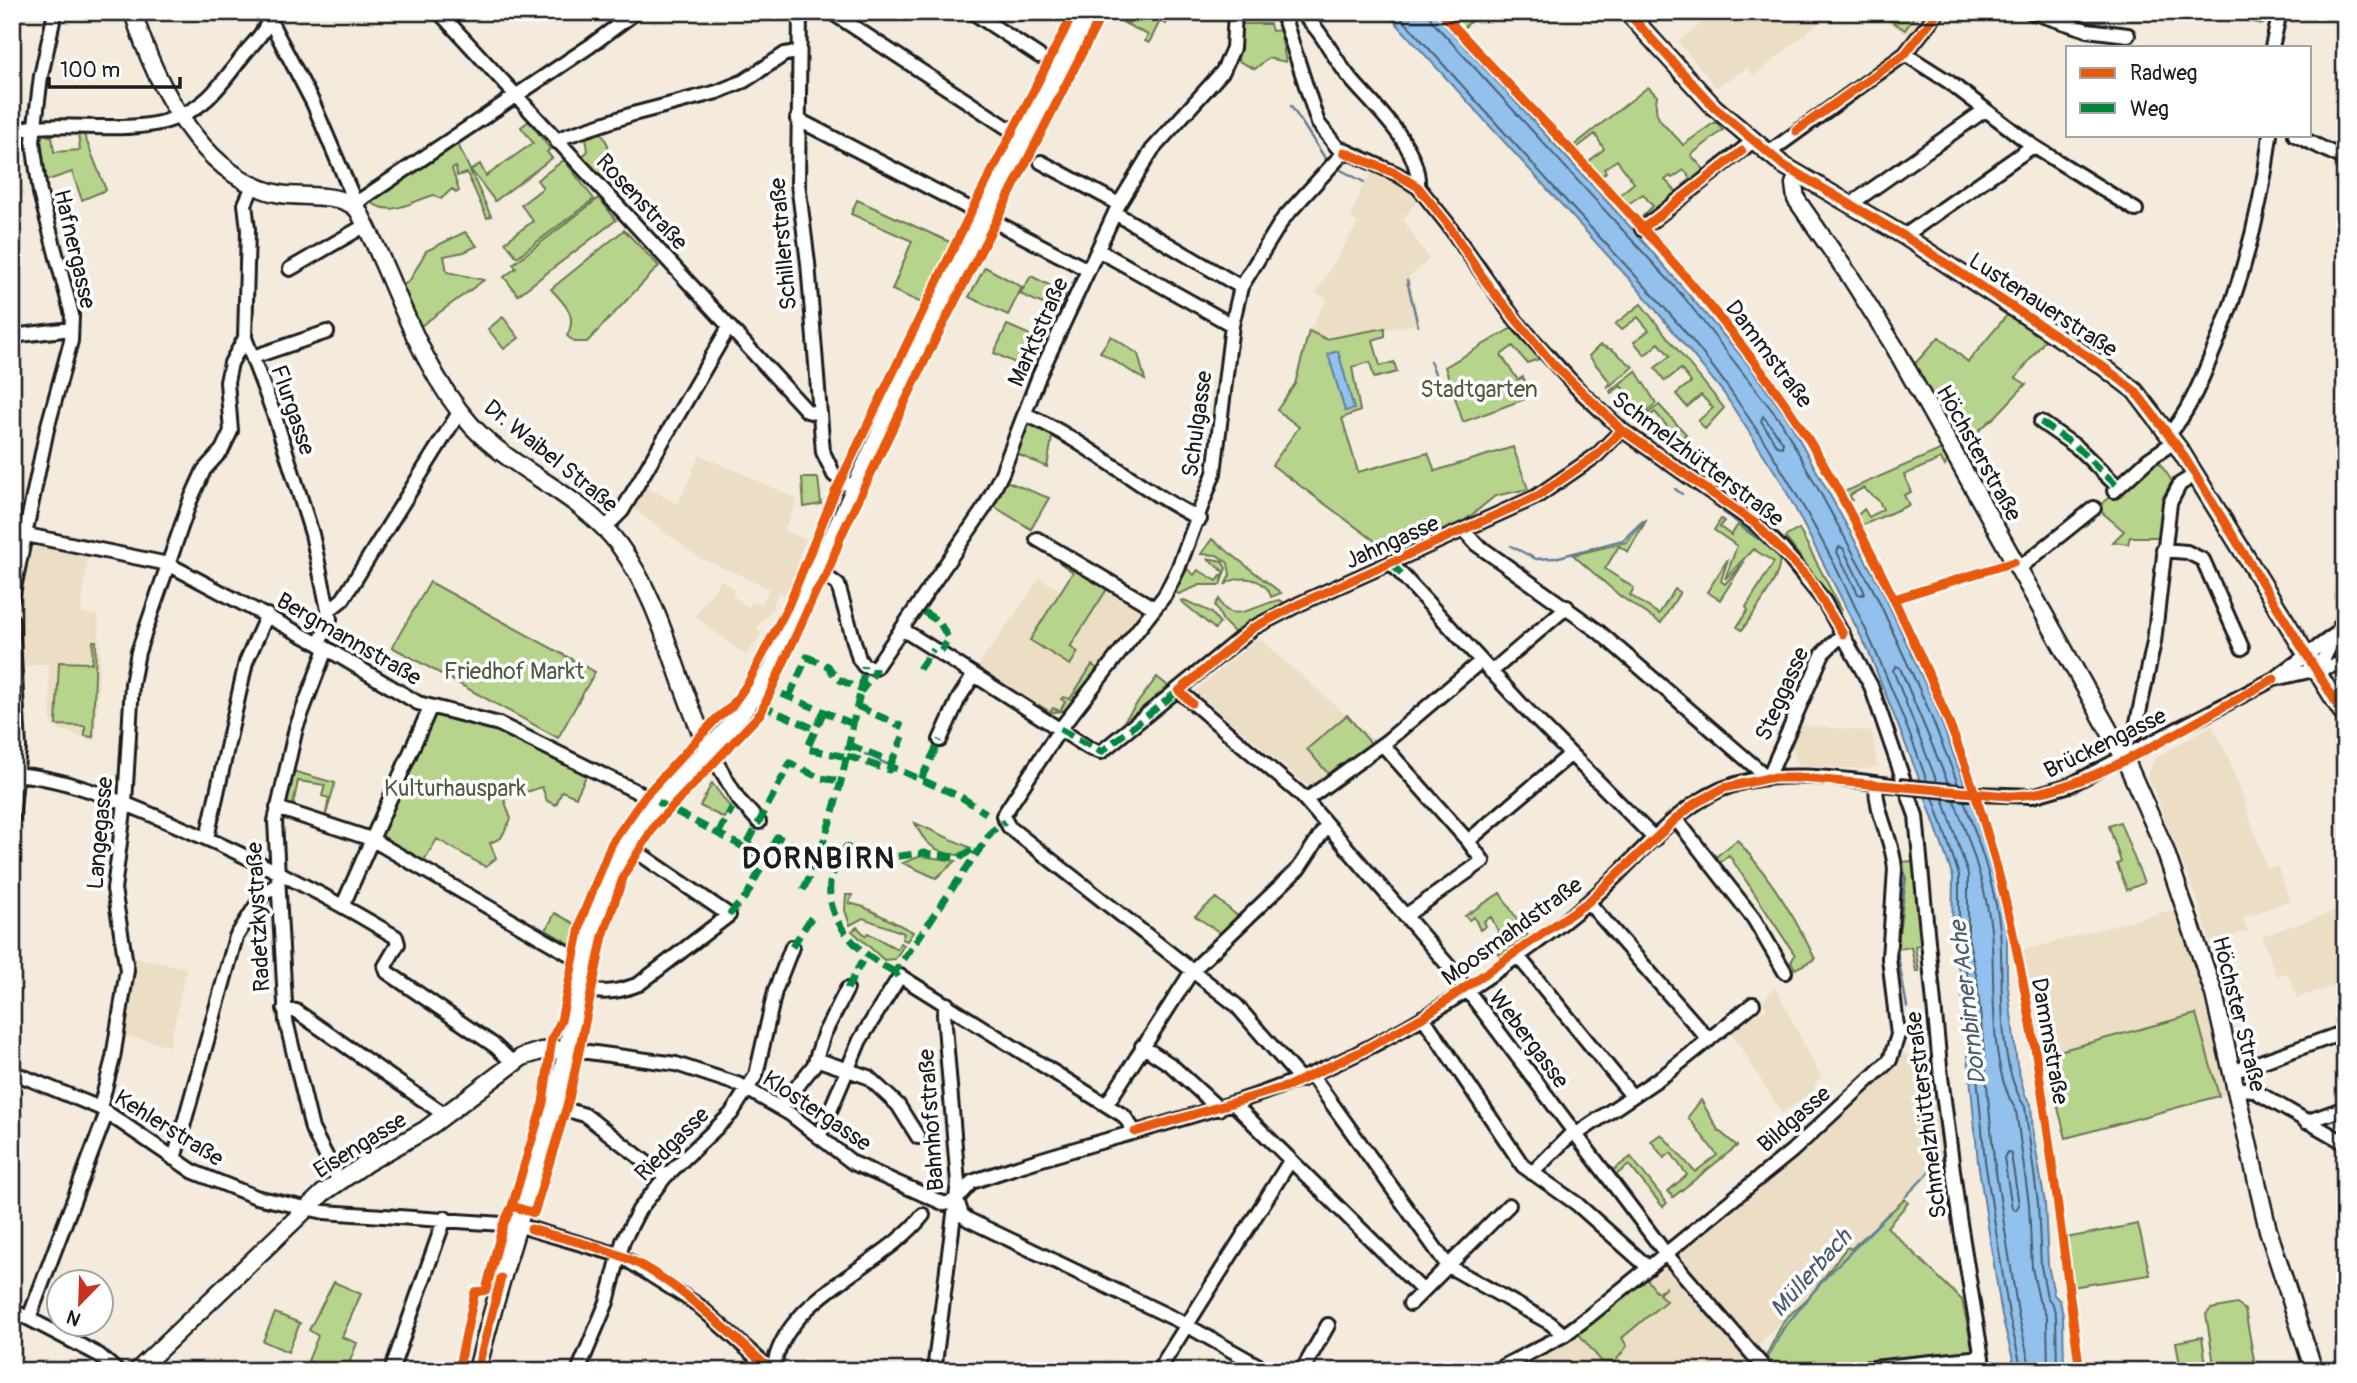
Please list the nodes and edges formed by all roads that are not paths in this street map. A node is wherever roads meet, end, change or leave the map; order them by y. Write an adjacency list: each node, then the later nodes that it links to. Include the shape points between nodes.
1 (55, 12): 26 (street, Hafnergasse)
2 (133, 12): 24 (main road, via 154,66)
3 (439, 12): 22 (street, Rosenstraße)
4 (636, 12): 22 (street)
5 (800, 12): 19 (street, Schillerstraße)
6 (831, 12): 30 (street)
7 (972, 12): 21 (street)
8 (1088, 12): 30 (main road)
9 (1235, 12): 43 (street, Marktstraße, via 1233,48 1223,71 1148,156)
10 (1282, 12): 34 (street, via 1318,123)
11 (1300, 12): 40 (street, Schmelzhütterstraße, via 1350,78 1386,116 1412,159)
12 (1627, 12): 32 (main road, Lustenauerstraße)
13 (1938, 12): 20 (street)
14 (2031, 12): 17 (street, via 2087,30)
15 (2280, 12): 18 (street)
16 (269, 16): 24 (street, via 208,98); 41 (street, via 329,137)
17 (2128, 35)
18 (2272, 46)
19 (798, 52): 25 (street, Schillerstraße); 31 (street, via 786,54 717,92 633,114)
20 (1905, 54): 23 (street); 35 (street)
21 (1040, 56)
22 (516, 97): 31 (street, Rosenstraße); 41 (street)
23 (1985, 110): 33 (street); 42 (street)
24 (181, 114): 26 (street, via 140,128); 39 (main road, via 214,156)
25 (797, 119): 45 (street); 61 (street, Schillerstraße, via 797,183 808,263)
26 (34, 128): 27 (street); 55 (street, Hafnergasse, via 40,193 66,283)
27 (12, 131)
28 (2270, 136): 65 (street, via 2259,208 2234,305)
29 (2297, 136): 36 (street)
30 (1023, 138): 45 (main road)
31 (557, 142): 54 (street, Rosenstraße)
32 (1752, 142): 35 (main road, Lustenauerstraße); 47 (street)
33 (2033, 146): 44 (street); 48 (street)
34 (1344, 152): 40 (street, Schmelzhütterstraße); 52 (street, Schulgasse, via 1295,203)
35 (1767, 154): 38 (main road, Lustenauerstraße)
36 (2345, 159)
37 (1041, 162): 43 (street)
38 (1798, 174): 42 (main road, Lustenauerstraße); 78 (main road, Höchsterstraße, via 1796,199 1875,314)
39 (253, 186): 41 (main road); 58 (street, Flurgasse, via 245,204)
40 (1418, 187): 64 (street, Schmelzhütterstraße, via 1516,321)
41 (353, 205): 46 (main road, Dr. Waibel Straße)
42 (1854, 206): 48 (main road, Lustenauerstraße)
43 (1117, 209): 49 (street, Marktstraße); 52 (street)
44 (2136, 209)
45 (983, 217): 51 (street); 67 (main road)
46 (366, 225): 50 (street); 60 (main road, Dr. Waibel Straße, via 430,366)
47 (1642, 229)
48 (1904, 236): 65 (main road, Lustenauerstraße, via 2123,381 2149,406)
49 (1098, 250): 51 (street, Marktstraße); 53 (street)
50 (290, 269)
51 (1088, 270): 62 (street, Marktstraße)
52 (1241, 287): 53 (street, Schulgasse)
53 (1232, 325): 69 (street, Schulgasse, via 1218,450)
54 (729, 327): 61 (street, Rosenstraße, via 807,411); 70 (street, via 622,511)
55 (71, 329): 57 (street); 72 (street, Hafnergasse, via 69,353)
56 (327, 332): 59 (street)
57 (12, 336)
58 (245, 338): 59 (street, Flurgasse); 75 (street, Langegasse, via 230,363 227,382 231,432 204,470)
59 (253, 357): 82 (street, Flurgasse, via 308,521)
60 (460, 411): 70 (main road, Dr. Waibel Straße, via 486,439); 82 (street, via 343,599)
61 (818, 414): 67 (street, Schillerstraße, via 830,469 840,482)
62 (1023, 419): 69 (street, via 1065,432 1137,483); 86 (street, Marktstraße, via 985,507)
63 (2041, 422): 65 (street, via 2088,457 2116,489)
64 (1622, 429): 71 (street, Jahngasse, via 1564,480); 87 (street, Schmelzhütterstraße, via 1756,524 1809,579)
65 (2171, 438): 66 (main road, Lustenauerstraße)
66 (2195, 475): 74 (street, via 2174,493); 91 (main road, Lustenauerstraße)
67 (855, 484): 77 (main road)
68 (2094, 508): 78 (street)
69 (1200, 519): 81 (street, Schulgasse)
70 (605, 528): 102 (main road, Dr. Waibel Straße, via 652,600)
71 (1464, 531): 76 (street, Jahngasse); 80 (street)
72 (19, 533): 75 (street, Bergmannstraße); 79 (street, Hafnergasse)
73 (1037, 539): 81 (street)
74 (2163, 550): 89 (street, via 2187,552 2203,560); 99 (street, via 2154,642)
75 (168, 564): 83 (street, Bergmannstraße); 111 (street, Langegasse, via 132,684)
76 (1392, 564): 90 (street); 95 (street, Jahngasse, via 1253,628)
77 (816, 569): 86 (street, Marktstraße, via 838,585 859,659 873,668); 102 (main road, via 763,685)
78 (2018, 569): 104 (main road, Höchsterstraße)
79 (12, 598)
80 (1567, 607): 93 (street); 106 (street)
81 (1154, 608): 98 (street, Schulgasse)
82 (328, 611): 88 (street, Flurgasse)
83 (267, 615): 88 (street, Bergmannstraße); 117 (street, via 246,662)
84 (2345, 617): 91 (street, via 2324,658)
85 (12, 620): 105 (street)
86 (902, 629): 94 (street)
87 (1843, 634): 106 (street, Steggasse, via 1823,653); 122 (street, Schmelzhütterstraße, via 1871,686 1902,769 1916,816)
88 (323, 647): 96 (street, Bergmannstraße); 112 (street, Radetzkystraße)
89 (2242, 648)
90 (1481, 661): 93 (street); 101 (street)
91 (2310, 663): 92 (street, Brückengasse); 97 (main road, Lustenauerstraße); 104 (street, Brückengasse, via 2292,677 2274,679)
92 (2345, 663)
93 (1491, 672): 103 (street)
94 (970, 673): 98 (street); 100 (street)
95 (1178, 691): 98 (street, Jahngasse, via 1101,752); 109 (street, Webergasse)
96 (430, 708): 110 (street, Bergmannstraße, via 499,724); 118 (street)
97 (2345, 717)
98 (1060, 729): 132 (street, Schulgasse, via 1004,812 1004,822)
99 (2135, 732)
100 (940, 740)
101 (1383, 745): 109 (street); 120 (street)
102 (708, 748): 110 (main road); 115 (street, via 738,799)
103 (1571, 754): 119 (street); 120 (street)
104 (2125, 759): 108 (street, Brückengasse, bridge, via 2049,793 2024,796); 150 (main road, Höchster Straße, via 2192,922)
105 (15, 774): 111 (street); 113 (street)
106 (1768, 778): 107 (street, Moosmahdstraße); 114 (street, Moosmahdstraße, via 1715,792)
107 (1877, 783): 108 (street, Moosmahdstraße); 123 (street, Bildgasse, via 1877,807)
108 (1899, 786)
109 (1306, 800): 116 (street, Webergasse)
110 (658, 802): 121 (main road)
111 (125, 803): 117 (street); 159 (street, Langegasse, via 114,889 127,970)
112 (276, 808): 118 (street); 124 (street, Radetzkystraße)
113 (12, 819)
114 (1676, 819): 119 (street, Moosmahdstraße); 133 (street, via 1754,919)
115 (759, 822)
116 (1327, 825): 128 (street, Webergasse); 132 (street, via 1299,869)
117 (206, 838): 124 (street)
118 (371, 839): 127 (street); 131 (street)
119 (1655, 839): 126 (street, Moosmahdstraße)
120 (1468, 841): 128 (street, via 1483,861)
121 (627, 845): 131 (main road, via 598,907); 134 (street, via 725,912 639,984 597,992 587,990)
122 (1920, 853): 123 (street); 189 (street, Schmelzhütterstraße, via 1958,1217)
123 (1894, 855): 178 (street, Bildgasse, via 1888,958 1898,1023 1895,1052 1843,1105)
124 (278, 870): 125 (street, Radetzkystraße); 127 (street)
125 (278, 884): 139 (street, Radetzkystraße); 167 (street, via 264,893 236,937)
126 (1588, 902): 130 (street, Moosmahdstraße); 142 (street)
127 (343, 905): 146 (street, via 396,937 398,944 385,966 387,972)
128 (1405, 916): 136 (street, Webergasse)
129 (792, 947): 151 (street, Riedgasse)
130 (1517, 954): 136 (street, Moosmahdstraße); 152 (street)
131 (583, 962): 134 (main road)
132 (1192, 971): 143 (street); 149 (street, via 1249,1017)
133 (1786, 972)
134 (580, 980): 144 (main road)
135 (847, 989): 145 (street)
136 (1466, 989): 140 (street, Moosmahdstraße); 163 (street, Webergasse)
137 (947, 1004): 147 (street, via 897,977); 153 (street); 172 (street, Bahnhofstraße, via 944,1014)
138 (1753, 1004): 142 (street)
139 (284, 1009): 160 (street, via 296,1011); 171 (street, Radetzkystraße, via 312,1129)
140 (1423, 1017): 149 (street, Moosmahdstraße); 169 (street)
141 (2345, 1032): 150 (street)
142 (1709, 1040): 152 (street)
143 (1142, 1046): 153 (street); 158 (street, via 1171,1065)
144 (566, 1049): 146 (main road, Eisengasse, via 529,1054); 151 (street, Klostergasse, via 676,1065); 155 (main road)
145 (816, 1059): 147 (street); 156 (street)
146 (513, 1063): 160 (main road, Eisengasse)
147 (847, 1070): 164 (street); 165 (street, via 868,1077 883,1089)
148 (12, 1072): 159 (street, Kehlerstraße)
149 (1306, 1078): 154 (street, Moosmahdstraße); 180 (street)
150 (2234, 1080): 161 (street); 204 (main road, Höchster Straße, via 2268,1230)
151 (748, 1089): 156 (street, Klostergasse); 170 (street, Riedgasse, via 713,1134)
152 (1632, 1096): 163 (street)
153 (1107, 1104): 162 (street, via 1129,1119)
154 (1234, 1104): 158 (street, Moosmahdstraße); 168 (street)
155 (553, 1106): 170 (street, via 585,1115); 177 (main road)
156 (781, 1107): 164 (street, Klostergasse)
157 (2345, 1108): 161 (street)
158 (1219, 1109): 162 (street, Moosmahdstraße)
159 (104, 1110): 167 (street, Kehlerstraße); 185 (street, Langegasse)
160 (445, 1115): 171 (main road, Eisengasse)
161 (2305, 1122): 166 (street)
162 (1135, 1132): 172 (street, Moosmahdstraße, via 972,1182)
163 (1574, 1133): 169 (street); 178 (street, Webergasse)
164 (818, 1137): 172 (street, Klostergasse, via 880,1177 945,1204)
165 (918, 1137)
166 (2345, 1143)
167 (174, 1159): 174 (street, Kehlerstraße, via 210,1181)
168 (1290, 1161): 182 (street); 187 (street)
169 (1532, 1173): 181 (street, via 1577,1204)
170 (665, 1177): 179 (street, Riedgasse, via 639,1209)
171 (339, 1181): 174 (main road, Eisengasse)
172 (957, 1199): 187 (street, via 962,1216 969,1220); 197 (street, Bahnhofstraße)
173 (1509, 1205): 180 (street)
174 (307, 1209): 176 (street, Kehlerstraße); 192 (main road, Eisengasse)
175 (923, 1215): 196 (street, via 913,1228 800,1318 781,1346)
176 (445, 1218): 177 (street, Kehlerstraße); 193 (street)
177 (517, 1225): 179 (street, Kehlerstraße); 194 (main road)
178 (1666, 1254): 181 (street, Bildgasse); 190 (street, Webergasse)
179 (620, 1255): 195 (street, Riedgasse, via 607,1302); 196 (street, Kehlerstraße, via 698,1305)
180 (1448, 1266): 182 (street); 188 (street)
181 (1649, 1268): 188 (street, Bildgasse)
182 (1422, 1290): 183 (street)
183 (1409, 1304)
184 (12, 1310): 185 (street)
185 (29, 1318): 191 (street, via 99,1355)
186 (1328, 1325): 200 (street)
187 (1187, 1326): 198 (street); 199 (street)
188 (1564, 1335): 201 (street, Bildgasse)
189 (1982, 1357): 202 (street); 203 (street, Schmelzhütterstraße)
190 (1765, 1368)
191 (117, 1371)
192 (137, 1371)
193 (390, 1371)
194 (477, 1371)
195 (578, 1371)
196 (773, 1371)
197 (934, 1371)
198 (1158, 1371)
199 (1268, 1371)
200 (1302, 1371)
201 (1494, 1371)
202 (1843, 1371)
203 (1984, 1371)
204 (2314, 1371)

